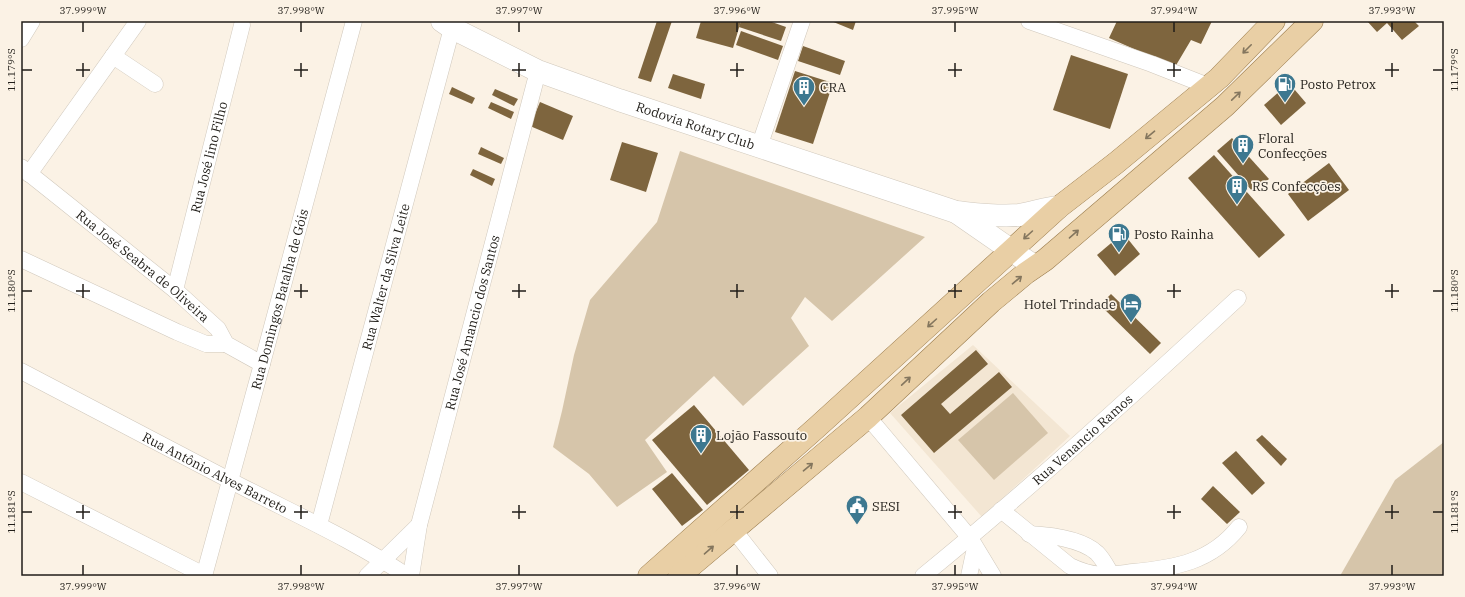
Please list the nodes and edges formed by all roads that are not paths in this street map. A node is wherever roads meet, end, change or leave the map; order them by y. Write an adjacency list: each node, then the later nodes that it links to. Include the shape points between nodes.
1 (32, 21): 10 (street)
2 (138, 21): 11 (street)
3 (354, 21): 26 (street, Rua Domingos Batalha de Góis)
4 (802, 21): 16 (street)
5 (1030, 21): 14 (street, via 1152,64)
6 (1274, 21): 14 (main road, one-way to 14, via 1219,78)
7 (1312, 21): 15 (main road, one-way to 7)
8 (447, 24): 12 (main road, Rodovia Rotary Club); 34 (street, Rua Walter da Silva Leite)
9 (242, 25): 23 (street, Rua José lino Filho)
10 (21, 39)
11 (113, 56): 13 (street); 17 (street)
12 (538, 71): 16 (main road, Rodovia Rotary Club); 35 (street, Rua José Amancio dos Santos)
13 (155, 84)
14 (1202, 91): 15 (main road); 18 (main road, one-way to 18)
15 (1214, 114): 22 (main road, one-way to 15, via 1045,260)
16 (759, 147): 19 (main road, Rodovia Rotary Club)
17 (25, 171): 23 (street, Rua José Seabra de Oliveira)
18 (1059, 207): 19 (main road, via 1019,215); 20 (main road, one-way to 20)
19 (956, 212): 20 (main road)
20 (1012, 250): 22 (main road); 29 (main road, one-way to 29)
21 (21, 259): 25 (street, via 206,344)
22 (1034, 266): 28 (main road, one-way to 22, via 991,302)
23 (175, 290): 25 (street, Rua José Seabra de Oliveira, via 218,329)
24 (1238, 298): 33 (street, Rua Venancio Ramos, via 1127,400)
25 (226, 344): 26 (street, Rua José Seabra de Oliveira)
26 (262, 364): 31 (street, Rua Domingos Batalha de Góis)
27 (21, 371): 31 (street, Rua Antônio Alves Barreto)
28 (868, 416): 30 (main road); 39 (street)
29 (816, 428): 30 (main road); 46 (main road)
30 (835, 445): 37 (main road, one-way to 30)
31 (231, 481): 34 (street, Rua Antônio Alves Barreto); 42 (street, Rua Domingos Batalha de Góis)
32 (21, 482): 42 (street)
33 (1001, 510): 38 (street); 39 (street, Rua Venancio Ramos)
34 (318, 525): 40 (street, Rua Antônio Alves Barreto)
35 (419, 525): 40 (street); 45 (street, Rua José Amancio dos Santos)
36 (1239, 527): 41 (street, via 1229,540 1190,563 1158,570)
37 (733, 529): 47 (main road, one-way to 37); 48 (street)
38 (1029, 534): 41 (street, via 1070,566 1082,572 1098,576); 41 (street, via 1050,535 1085,546 1097,553)
39 (972, 543): 49 (street, Rua Venancio Ramos); 50 (street); 51 (street)
40 (383, 560): 43 (street); 44 (street, Rua Antônio Alves Barreto)
41 (1111, 574)
42 (204, 575)
43 (367, 576)
44 (408, 576)
45 (411, 576)
46 (649, 576)
47 (679, 576)
48 (770, 576)
49 (923, 576)
50 (969, 576)
51 (993, 576)

